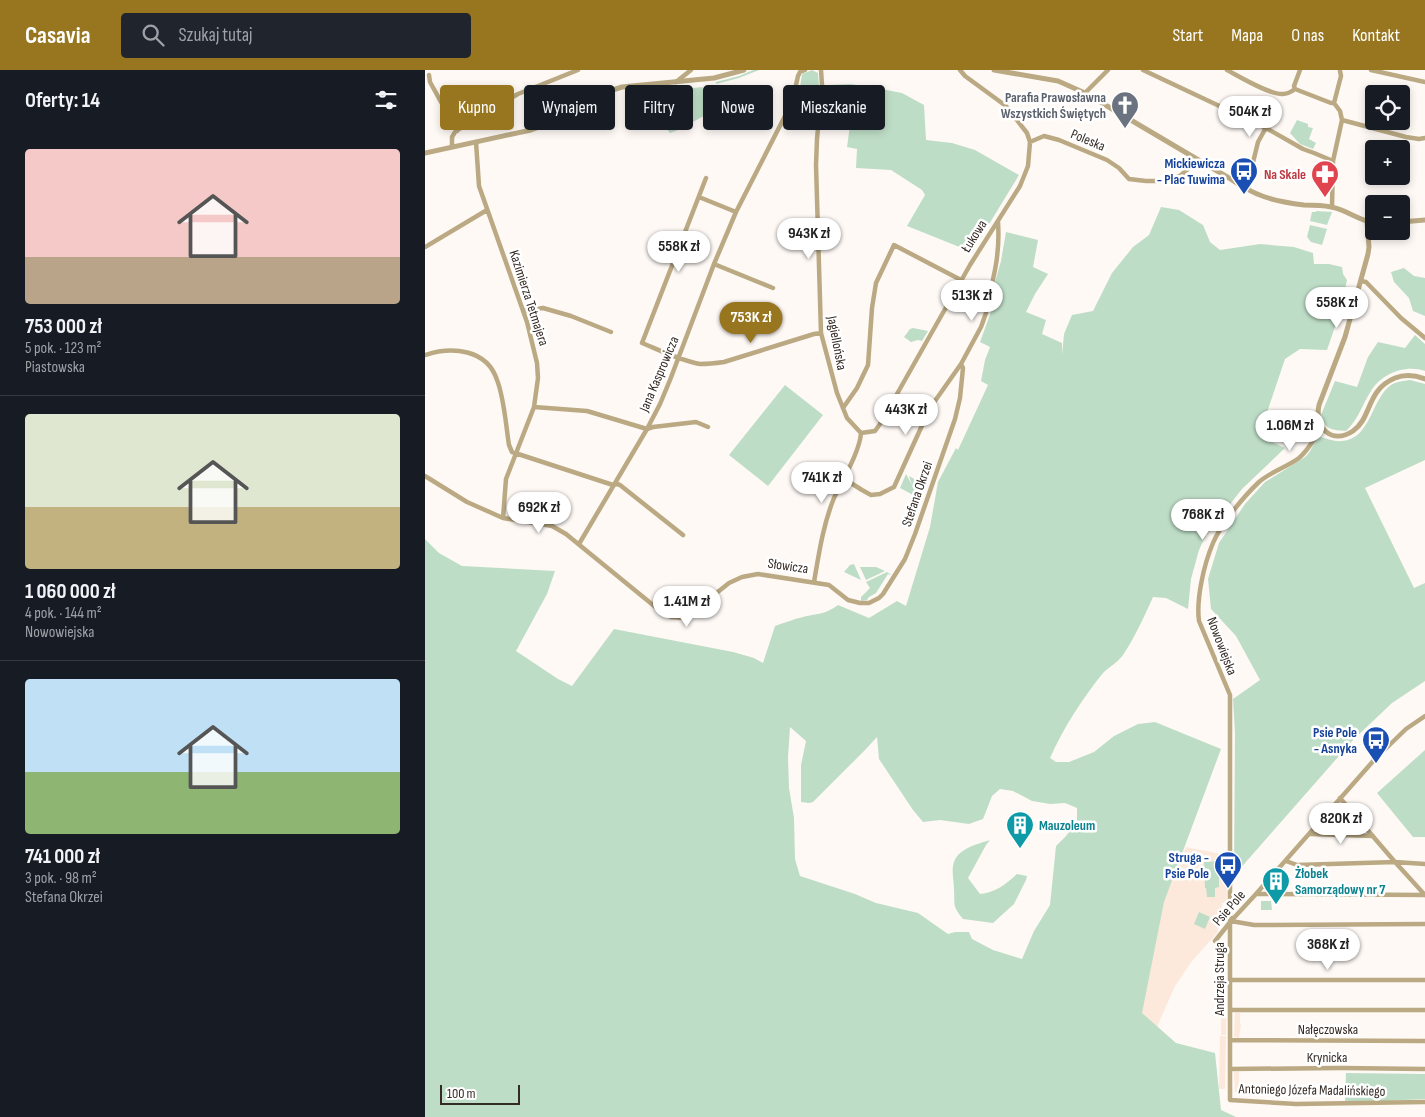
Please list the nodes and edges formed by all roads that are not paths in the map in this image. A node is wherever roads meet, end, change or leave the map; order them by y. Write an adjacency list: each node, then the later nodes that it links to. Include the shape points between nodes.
1 (578, 70): 20 (street)
2 (691, 70): 15 (street); 16 (street)
3 (744, 70): 15 (street)
4 (805, 70): 39 (street, Jana Kasprowicza, via 798,76 787,112)
5 (821, 70): 53 (street, Jagiellońska, via 816,166)
6 (960, 70): 29 (street, via 1006,106)
7 (993, 70): 19 (street, via 1058,81)
8 (1108, 70): 19 (street)
9 (1143, 70): 25 (street)
10 (1227, 70): 18 (street, via 1282,94)
11 (1300, 70): 18 (street)
12 (1340, 70): 22 (street)
13 (1371, 70): 17 (street)
14 (429, 75): 21 (street)
15 (689, 81): 16 (street)
16 (676, 82): 28 (street, via 608,90 553,122 514,135)
17 (1425, 82)
18 (1295, 89): 22 (street)
19 (1085, 93): 32 (street)
20 (514, 96)
21 (440, 102)
22 (1334, 103): 24 (street)
23 (1278, 106): 25 (street)
24 (1343, 120): 27 (street, via 1406,137); 33 (street)
25 (1266, 128): 33 (street, via 1303,150); 35 (street, via 1256,149)
26 (457, 130): 30 (street)
27 (1425, 138)
28 (476, 142): 30 (street); 38 (street, Kazimierza Tetmajera, via 479,186)
29 (1030, 142): 32 (street, Poleska, via 1044,136 1059,140 1107,160 1129,178 1146,181 1180,176); 41 (street, Łukowa, via 1028,166 1020,186)
30 (451, 147): 31 (street)
31 (425, 153)
32 (1198, 160): 37 (street, via 1259,196)
33 (1333, 161): 37 (street)
34 (706, 178): 36 (street)
35 (1249, 179)
36 (699, 197): 39 (street); 56 (street, via 642,343)
37 (1332, 207): 42 (street)
38 (487, 210): 45 (street); 51 (street, Kazimierza Tetmajera)
39 (736, 212): 46 (street, Jana Kasprowicza)
40 (1425, 220): 43 (street)
41 (997, 221): 48 (street, Łukowa); 50 (street, via 998,260)
42 (1365, 221)
43 (1410, 221)
44 (1368, 240): 47 (street)
45 (425, 247)
46 (714, 264): 49 (street); 56 (street, Jana Kasprowicza)
47 (1361, 281): 54 (street); 62 (street, via 1345,337 1319,405 1318,417)
48 (960, 282): 50 (street); 60 (street, via 894,245 876,283 868,365); 64 (street, Łukowa, via 880,424 875,431)
49 (773, 288)
50 (986, 302): 57 (street, via 981,327)
51 (523, 311): 52 (street, via 543,308); 59 (street, Kazimierza Tetmajera, via 537,363)
52 (611, 332)
53 (821, 333): 56 (street, via 725,362 699,364); 60 (street, Jagiellońska)
54 (1425, 338)
55 (425, 355): 65 (street, via 446,350 466,352 489,364 498,380 509,445)
56 (678, 357): 63 (street, Jana Kasprowicza)
57 (961, 364): 67 (street, Stefana Okrzei, via 930,408 894,487 871,495); 72 (street, Stefana Okrzei, via 960,398 955,419 905,559 883,594 869,603 860,603 848,600 829,585)
58 (1425, 379): 62 (street, via 1411,375 1389,380 1376,392 1357,427 1347,434 1335,436)
59 (534, 407): 63 (street, via 587,411); 65 (street, Kazimierza Tetmajera)
60 (843, 408): 64 (street, Jagiellońska, via 847,418)
61 (708, 427): 63 (street, via 696,422)
62 (1322, 428): 74 (street, Nowowiejska, via 1299,458 1260,481 1241,502 1213,542 1207,563 1197,609 1230,695)
63 (647, 429): 68 (street, Jana Kasprowicza)
64 (861, 433): 67 (street, via 859,445)
65 (515, 454): 68 (street); 69 (street, Kazimierza Tetmajera, via 506,479)
66 (425, 476): 69 (street, Słowicza, via 467,502)
67 (843, 478): 72 (street, via 827,518)
68 (613, 485): 70 (street, via 620,485); 71 (street, Jana Kasprowicza)
69 (503, 518): 71 (street, Słowicza, via 552,526)
70 (683, 535)
71 (579, 544): 72 (street, Słowicza, via 664,614 677,618 693,615 729,583 741,577 758,574)
72 (814, 582)
73 (1425, 716): 75 (street, Psie Pole, via 1406,729 1375,759)
74 (1230, 770): 83 (street, Andrzeja Struga)
75 (1341, 798): 76 (street, Psie Pole); 77 (street)
76 (1310, 834): 77 (street); 78 (street, Psie Pole)
77 (1373, 836): 79 (street)
78 (1286, 861): 79 (street, via 1297,865); 81 (street, Psie Pole)
79 (1395, 862): 80 (street); 82 (street)
80 (1425, 864)
81 (1256, 894): 82 (street); 83 (street, Psie Pole)
82 (1425, 895)
83 (1231, 921): 84 (street, via 1257,925); 85 (street, Psie Pole); 86 (street, Andrzeja Struga)
84 (1425, 924)
85 (1215, 941)
86 (1230, 980): 87 (street); 88 (street, Andrzeja Struga)
87 (1425, 980)
88 (1231, 1010): 89 (street); 90 (street, Andrzeja Struga)
89 (1425, 1010)
90 (1231, 1040): 91 (street, Nałęczowska); 92 (street, Andrzeja Struga)
91 (1425, 1041)
92 (1230, 1069): 93 (street, Krynicka); 94 (street, Antoniego Józefa Madalińskiego, via 1230,1100 1297,1104)
93 (1425, 1069)
94 (1425, 1102)

